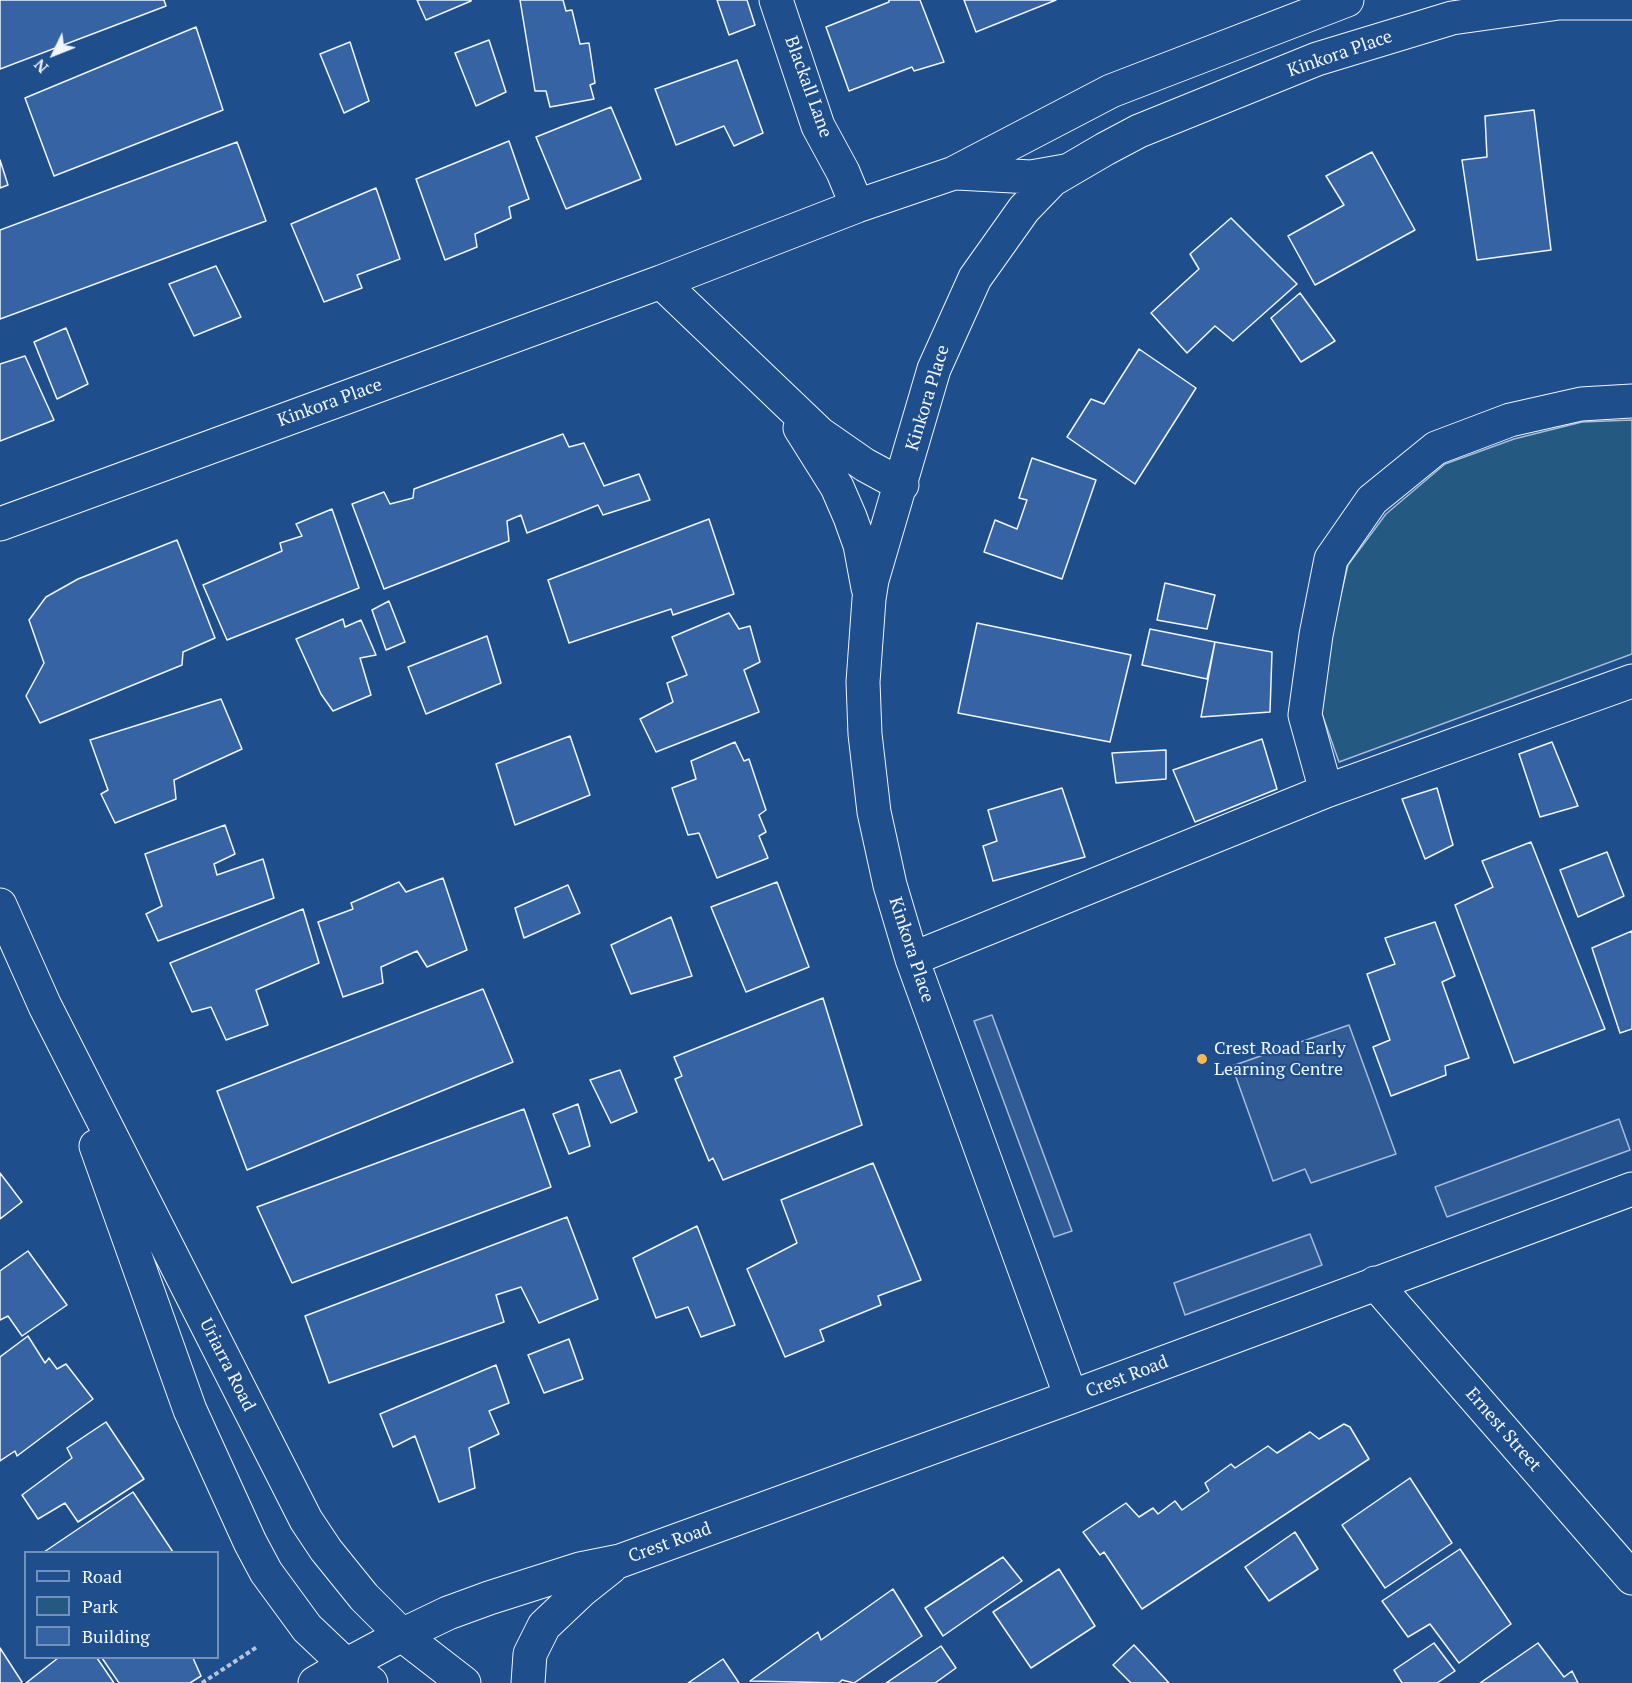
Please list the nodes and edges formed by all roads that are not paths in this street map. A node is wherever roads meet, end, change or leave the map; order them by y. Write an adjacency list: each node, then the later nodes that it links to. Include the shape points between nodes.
1 (776, 0): 6 (street, Blackall Lane, via 818,126)
2 (1347, 0): 5 (street, Kinkora Place, via 1111,91)
3 (1632, 3): 4 (street, Kinkora Place, via 1559,3 1517,8 1452,18 1410,30 1317,59 1171,118)
4 (1065, 171): 5 (street, Kinkora Place, via 1031,177); 10 (street, Kinkora Place, via 1042,189 1018,217 961,304 934,369)
5 (954, 173): 6 (street, Kinkora Place)
6 (857, 206): 7 (street, Kinkora Place)
7 (661, 282): 8 (street); 11 (street, Kinkora Place)
8 (772, 390): 10 (street, via 842,450); 12 (street, via 837,487 860,545)
9 (1632, 401): 14 (street, via 1581,404 1510,420 1436,448 1372,500 1331,559 1316,635 1305,715)
10 (902, 485): 12 (street, Kinkora Place)
11 (0, 524)
12 (869, 599): 16 (street, Kinkora Place, via 863,682 874,812)
13 (1632, 681): 14 (street)
14 (1326, 791): 16 (street)
15 (0, 905): 17 (street, Uriarra Road)
16 (912, 959): 20 (street, Kinkora Place)
17 (45, 1006): 23 (street, Uriarra Road, via 306,1520 346,1576); 24 (street, Uriarra Road, via 186,1401 222,1484 282,1596 307,1628)
18 (1632, 1189): 19 (street, Crest Road)
19 (1375, 1283): 20 (street, Crest Road); 22 (street, Ernest Street)
20 (1071, 1397): 21 (street, Crest Road)
21 (620, 1560): 23 (street, Crest Road, via 489,1598); 27 (street, Crest Road, via 544,1626 530,1654)
22 (1632, 1578)
23 (402, 1635): 24 (street, Crest Road); 26 (street, Uriarra Road)
24 (358, 1674): 25 (street, Crest Road)
25 (315, 1683)
26 (464, 1683)
27 (528, 1683)

